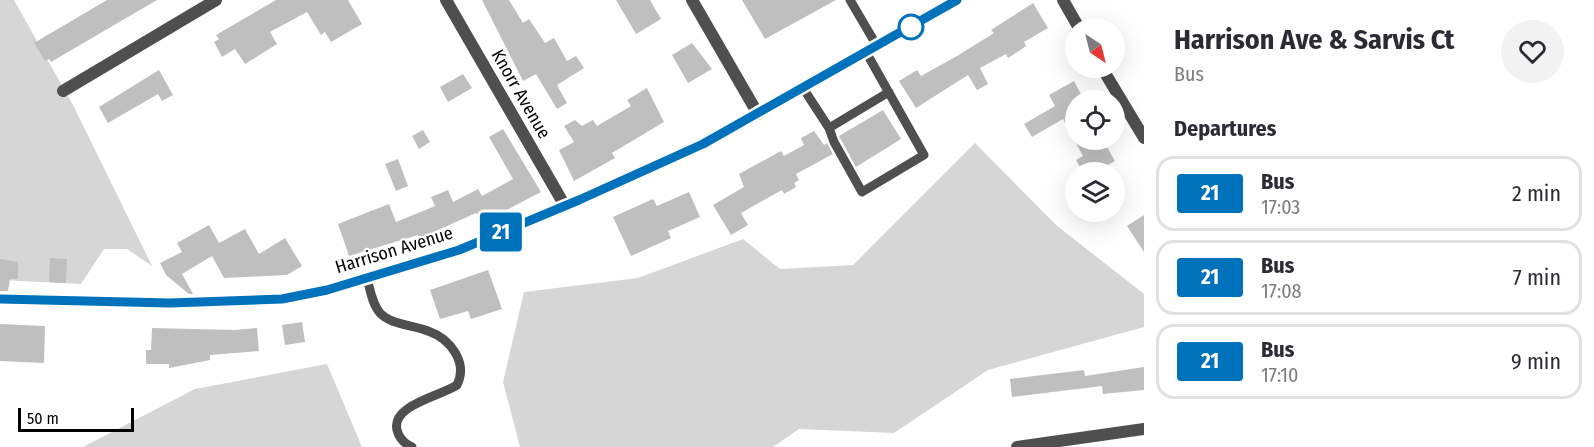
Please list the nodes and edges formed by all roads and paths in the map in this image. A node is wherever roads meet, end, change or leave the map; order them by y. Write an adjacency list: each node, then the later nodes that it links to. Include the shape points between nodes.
1 (216, 0): 12 (street)
2 (446, 0): 17 (street, Knorr Avenue)
3 (692, 0): 14 (street)
4 (850, 0): 9 (lane)
5 (957, 0): 7 (main road, Harrison Avenue)
6 (1063, 0): 8 (street)
7 (941, 4): 9 (main road, Harrison Avenue)
8 (1073, 18)
9 (872, 49): 11 (main road, Harrison Avenue); 13 (lane)
10 (1108, 78): 16 (street)
11 (803, 88): 14 (main road, Harrison Avenue); 15 (lane)
12 (63, 91)
13 (889, 92): 15 (lane); 15 (lane, via 924,155 862,192)
14 (758, 114): 17 (main road, Harrison Avenue, via 703,144)
15 (829, 128)
16 (1144, 138)
17 (565, 206): 18 (main road, Harrison Avenue, via 459,250)
18 (367, 278): 19 (main road, Harrison Avenue, via 282,299 234,303); 22 (lane, via 380,313 431,331 454,350 463,374 457,385 399,415 398,434)
19 (0, 299)
20 (1144, 429): 21 (street)
21 (1038, 446): 23 (street)
22 (412, 447)
23 (1017, 447)

